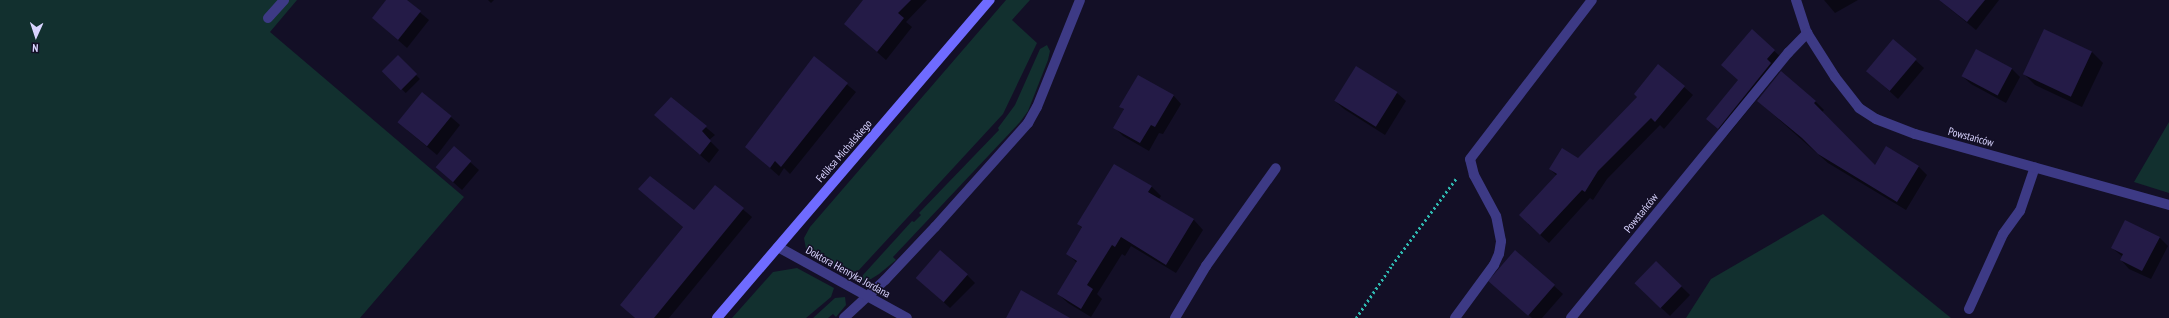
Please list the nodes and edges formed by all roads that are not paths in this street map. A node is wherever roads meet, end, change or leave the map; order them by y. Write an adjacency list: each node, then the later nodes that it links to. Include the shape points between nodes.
1 (284, 0): 6 (street)
2 (990, 0): 11 (street, Feliksa Michalskiego)
3 (1080, 0): 12 (street, via 1028,124 975,185)
4 (1592, 0): 18 (street, via 1470,159 1474,175 1496,216 1501,241 1494,265)
5 (1796, 0): 7 (street, Powstańców)
6 (268, 18)
7 (1807, 33): 8 (street, Powstańców, via 1847,94 1859,108 1872,117 1915,134); 19 (street, Powstańców)
8 (2036, 167): 10 (street, Powstańców); 13 (street, via 2020,211 2003,234)
9 (1276, 168): 17 (street, via 1206,266)
10 (2169, 205)
11 (778, 247): 12 (street, Doktora Henryka Jordana); 14 (street, Feliksa Michalskiego)
12 (868, 296): 15 (street); 16 (street, Doktora Henryka Jordana)
13 (1969, 309)
14 (717, 318)
15 (844, 318)
16 (907, 318)
17 (1175, 318)
18 (1455, 318)
19 (1570, 318)

